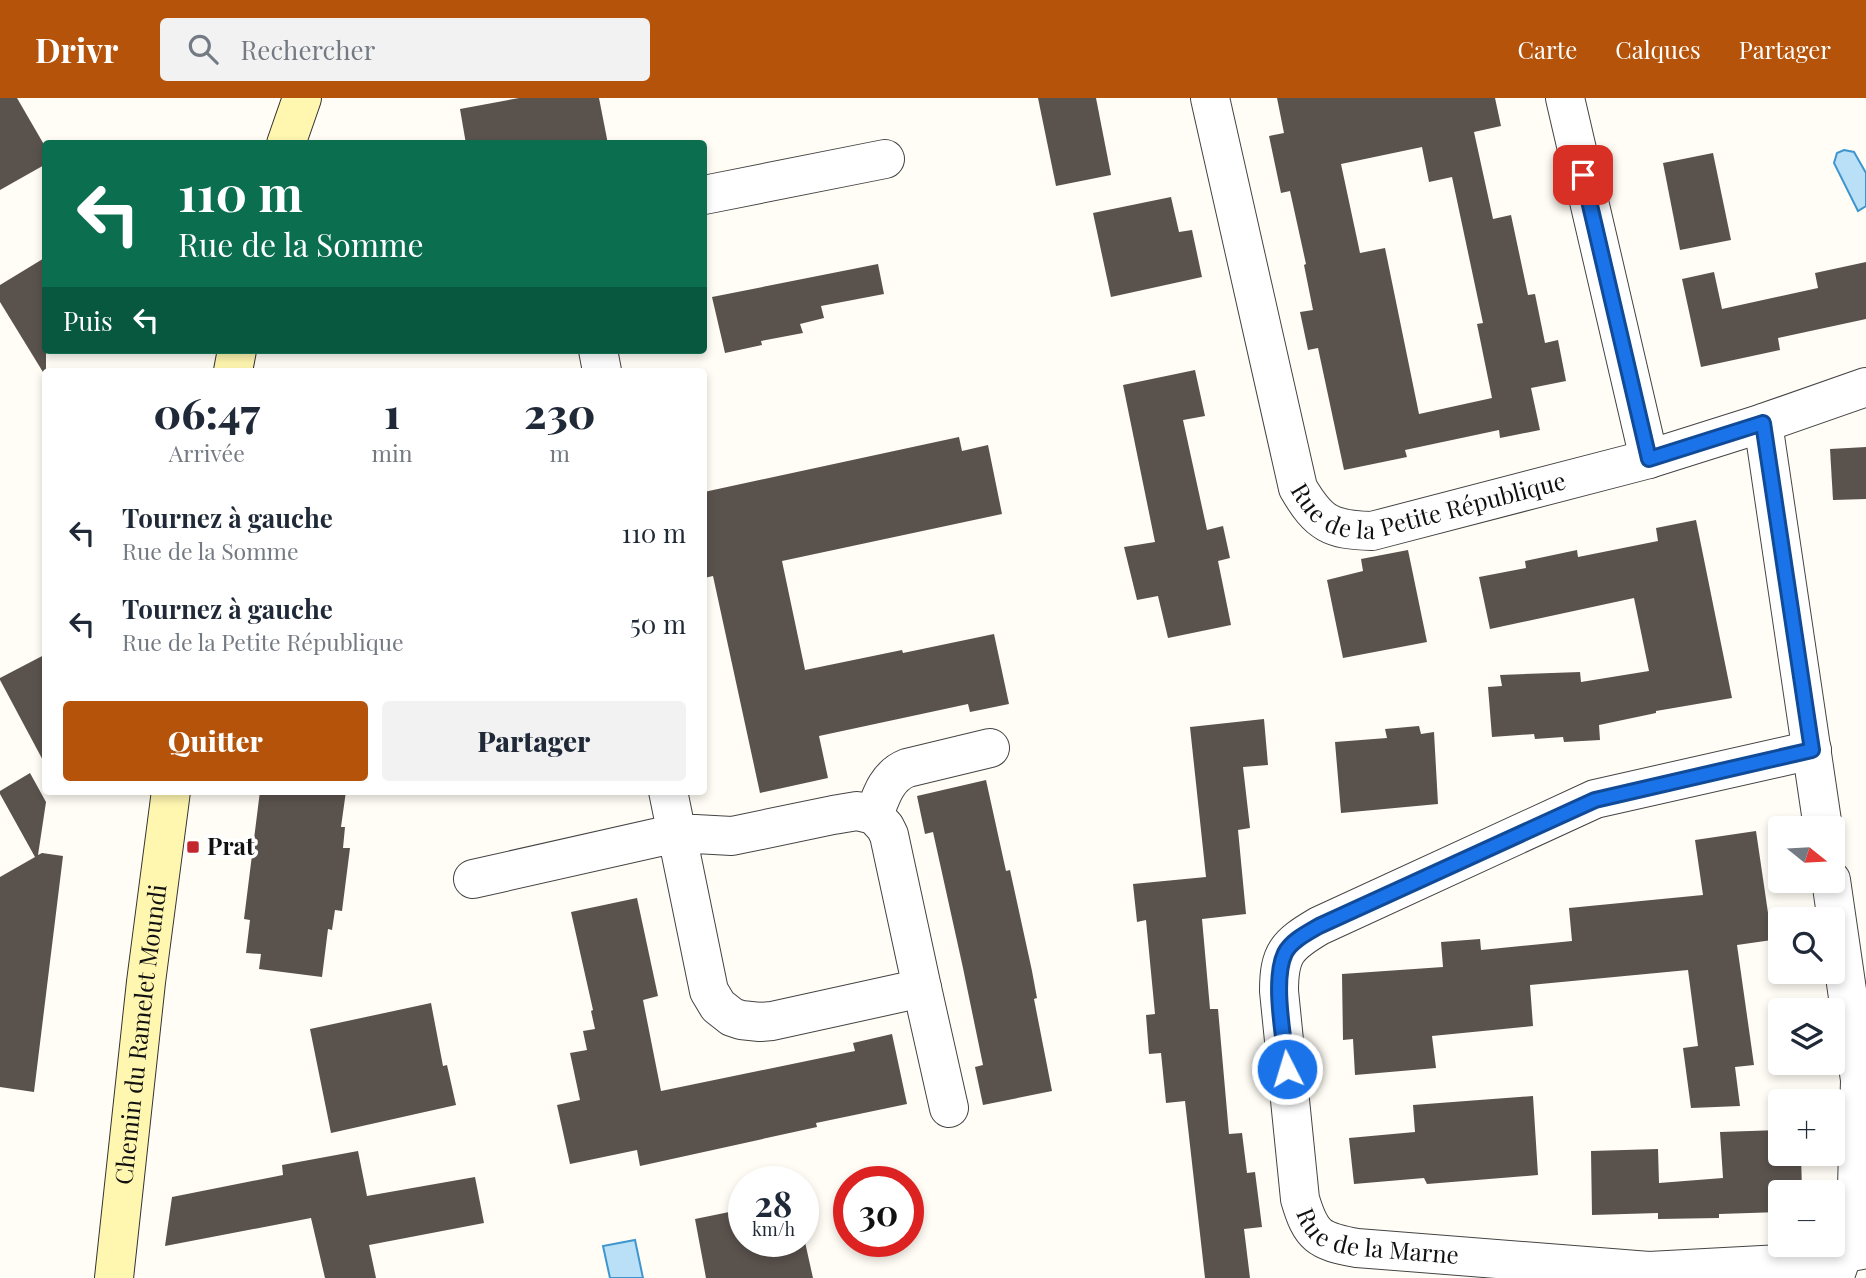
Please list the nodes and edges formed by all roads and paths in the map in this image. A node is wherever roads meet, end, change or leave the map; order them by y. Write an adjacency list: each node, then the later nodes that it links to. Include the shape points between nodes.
1 (302, 98): 4 (main road)
2 (1210, 98): 9 (street, Rue de la Petite République, via 1298,488 1312,511 1330,525 1372,531)
3 (1565, 98): 9 (street)
4 (287, 140)
5 (885, 159): 6 (street)
6 (707, 194)
7 (1866, 387): 8 (street, Rue de la Petite République)
8 (1763, 423): 9 (street, Rue de la Petite République); 11 (street)
9 (1649, 459)
10 (990, 748): 14 (street, via 899,771 889,781)
11 (1812, 750): 15 (street); 21 (street, Rue de la Marne, via 1583,805 1300,937 1285,951 1279,991 1300,1199 1307,1222 1318,1236 1357,1248 1649,1271)
12 (170, 795): 22 (main road, Chemin du Ramelet Moundi)
13 (669, 795): 16 (street)
14 (874, 815): 16 (street, via 857,811 732,836); 19 (street, via 889,835)
15 (1821, 816)
16 (677, 834): 17 (street); 19 (street, via 709,990 725,1013 741,1020 772,1021)
17 (473, 879)
18 (1833, 893): 21 (street, via 1860,1080 1857,1187)
19 (922, 988): 20 (street)
20 (949, 1108)
21 (1848, 1260)
22 (114, 1278)

